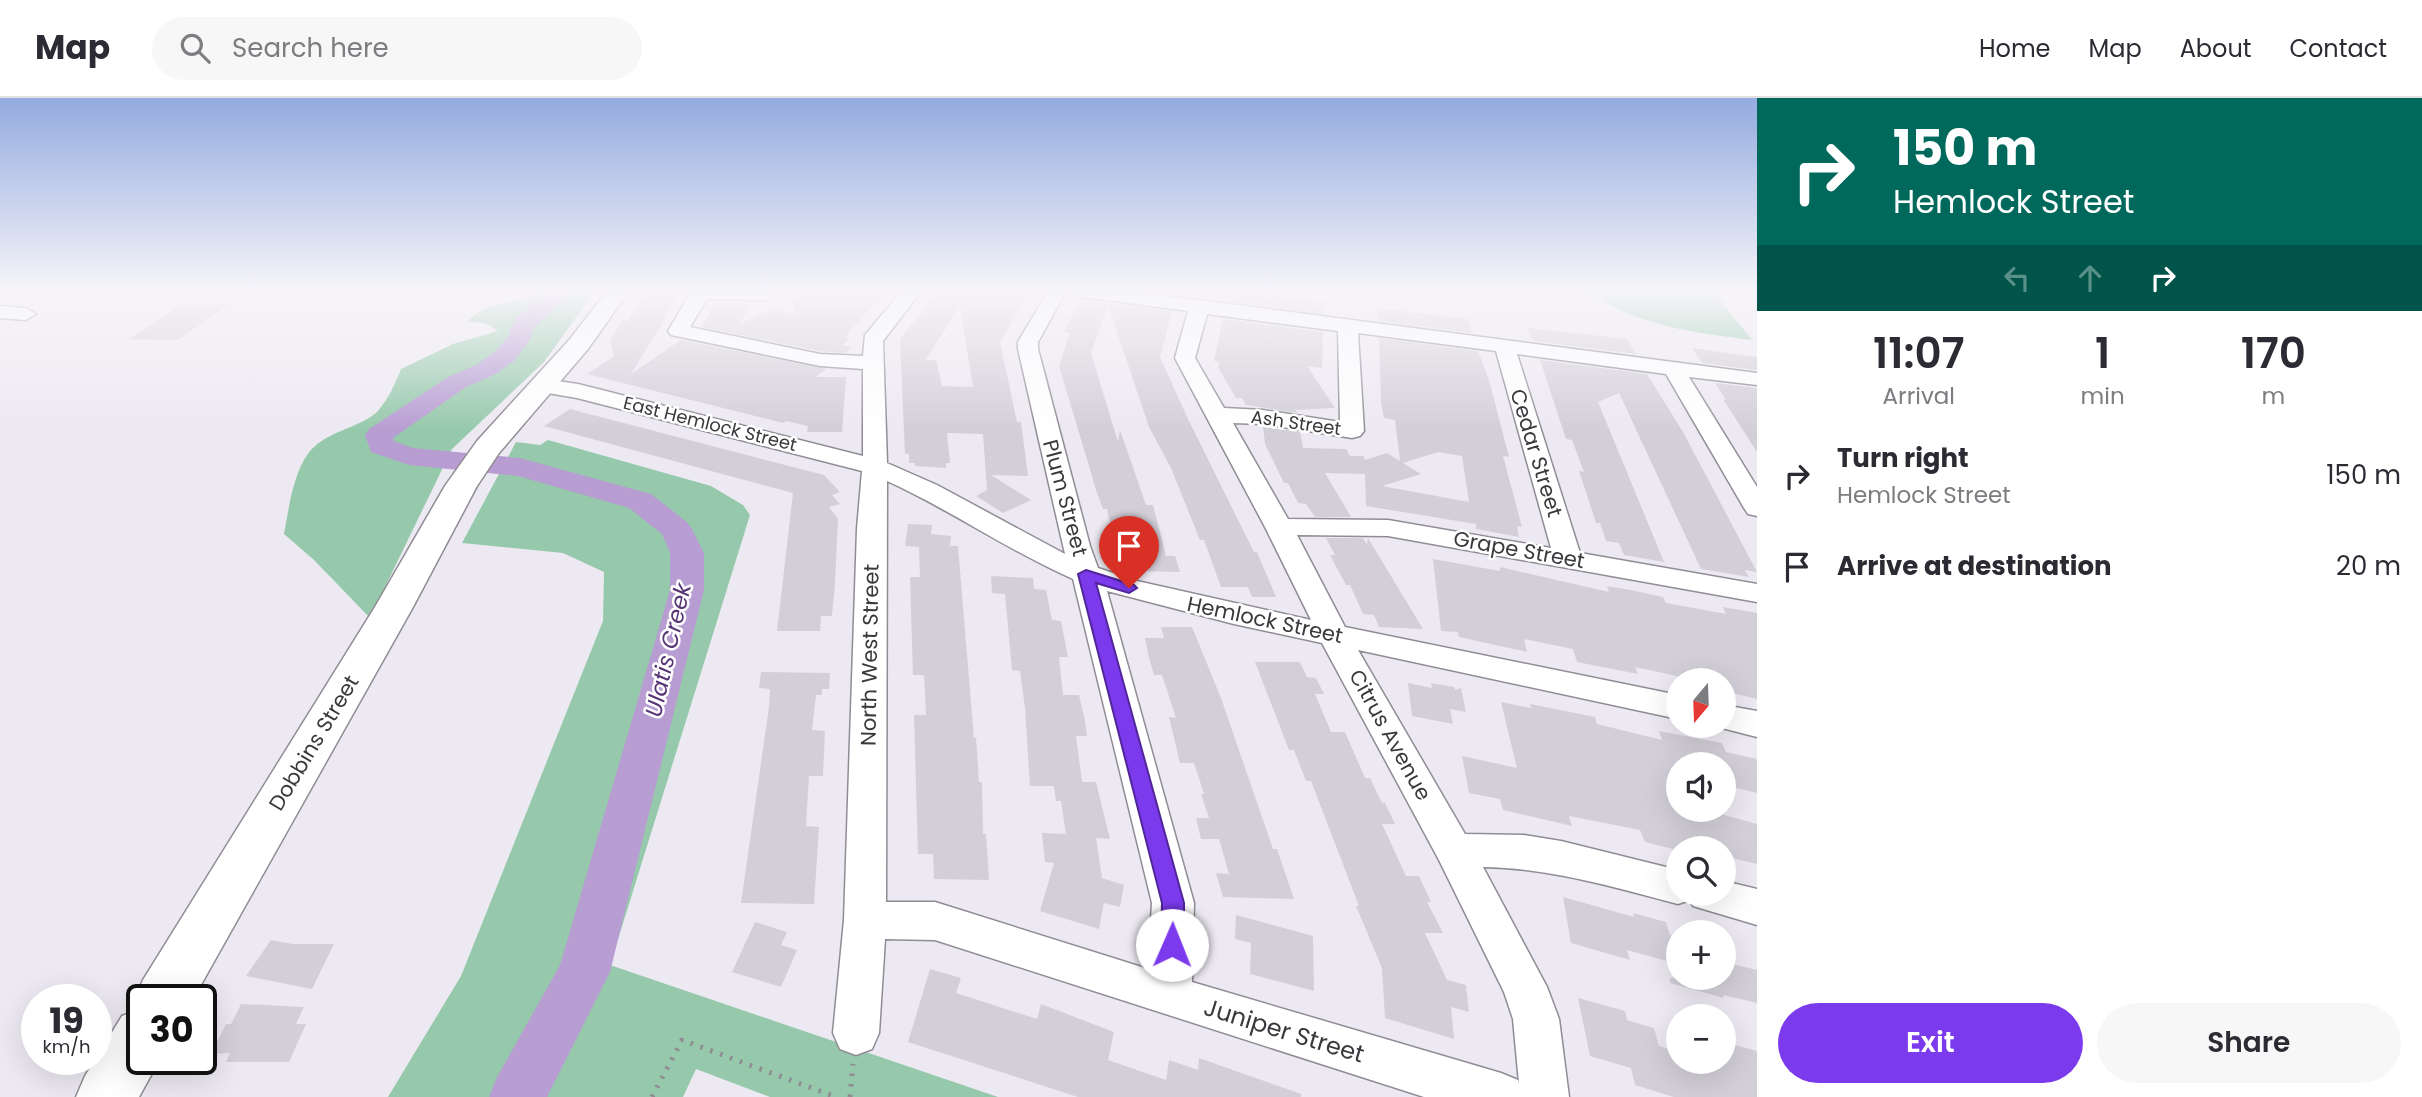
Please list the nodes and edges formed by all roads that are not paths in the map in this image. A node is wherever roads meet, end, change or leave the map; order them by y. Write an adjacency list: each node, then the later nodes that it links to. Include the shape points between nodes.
1 (584, 338): 12 (main road)
2 (709, 338): 9 (street, via 811,359)
3 (875, 338): 9 (street, North West Street)
4 (1030, 338): 20 (street, Plum Street, via 1028,349)
5 (1190, 338): 13 (street, Citrus Avenue, via 1185,358)
6 (1348, 338): 13 (street, Ash Street, via 1352,431)
7 (1435, 338): 8 (street)
8 (1505, 347): 10 (street); 19 (street, Cedar Street)
9 (875, 363): 14 (street, North West Street)
10 (1672, 368): 11 (street); 16 (street)
11 (1757, 379)
12 (544, 386): 14 (street, East Hemlock Street); 31 (main road, Dobbins Street, via 488,447 461,486)
13 (1217, 415): 17 (street, Citrus Avenue)
14 (874, 467): 15 (street, Hemlock Street); 18 (street, North West Street)
15 (926, 489): 18 (street, via 885,503); 20 (street, Hemlock Street, via 999,533)
16 (1757, 508)
17 (1279, 527): 19 (street, Grape Street, via 1388,528); 22 (street, Citrus Avenue)
18 (871, 529): 30 (street, North West Street)
19 (1568, 559): 21 (street, Grape Street)
20 (1086, 574): 22 (street, Hemlock Street, via 1177,602); 32 (street, Plum Street, via 1173,903)
21 (1757, 593)
22 (1333, 634): 23 (street, Hemlock Street); 26 (street, Citrus Avenue)
23 (1666, 704)
24 (1736, 720): 25 (street)
25 (1757, 724)
26 (1454, 850): 27 (street, via 1524,851); 37 (street, Citrus Avenue, via 1525,987 1536,1018)
27 (1666, 884)
28 (1736, 902): 29 (street)
29 (1757, 907)
30 (865, 920): 32 (street, Juniper Street, via 935,920); 33 (street, North West Street)
31 (172, 984)
32 (1169, 996): 36 (street, Juniper Street)
33 (856, 1033)
34 (126, 1063): 35 (main road)
35 (106, 1097)
36 (1501, 1097)
37 (1545, 1097)

